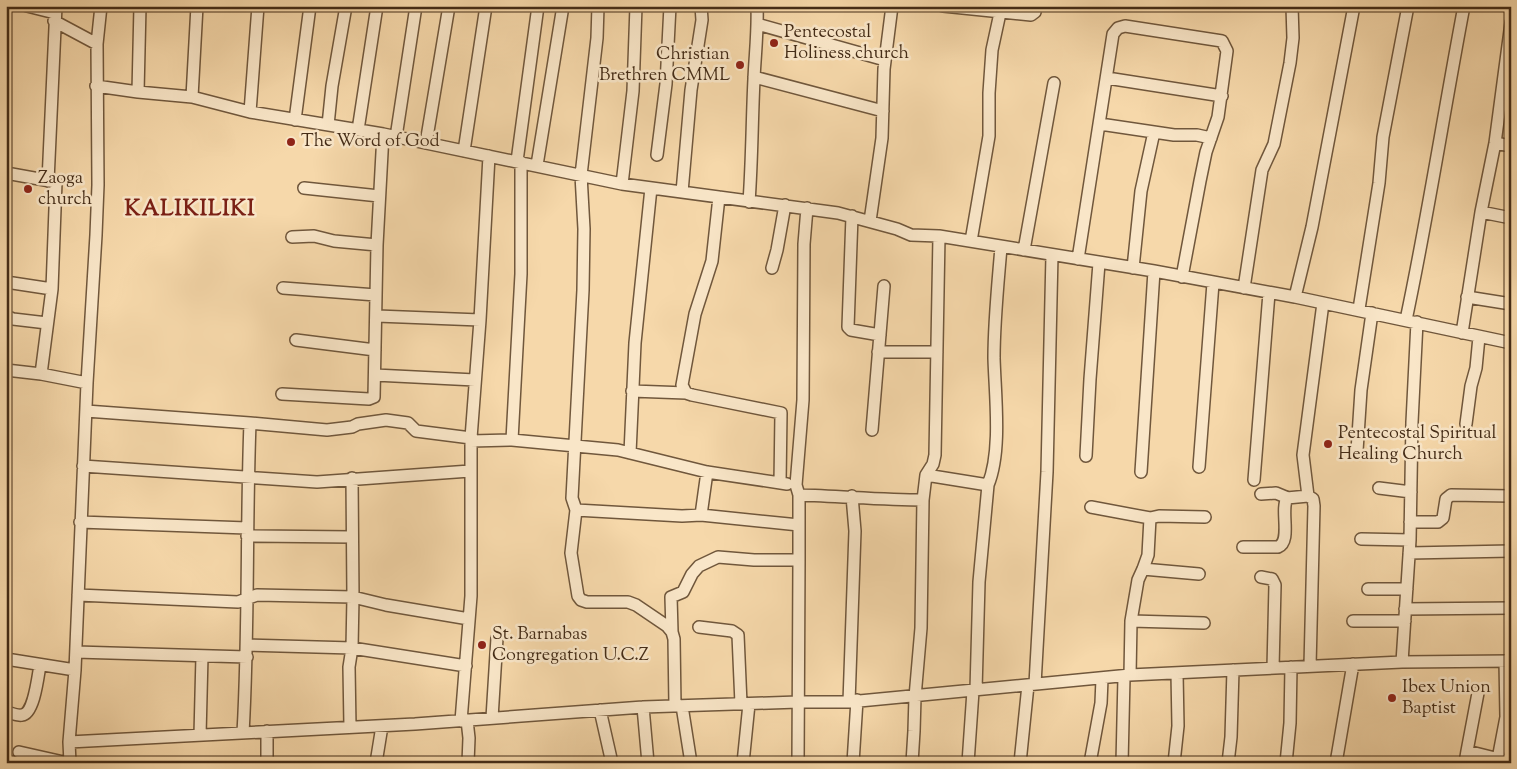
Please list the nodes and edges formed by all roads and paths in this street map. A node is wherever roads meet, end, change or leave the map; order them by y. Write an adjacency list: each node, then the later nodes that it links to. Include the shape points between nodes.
1 (27, 6): 27 (street)
2 (101, 6): 31 (street)
3 (140, 6): 38 (street)
4 (197, 6): 40 (street)
5 (258, 6): 42 (street)
6 (310, 6): 43 (street)
7 (346, 6): 45 (street)
8 (377, 6): 46 (street)
9 (416, 6): 49 (street)
10 (449, 6): 51 (street)
11 (486, 6): 54 (street)
12 (538, 6): 57 (street)
13 (562, 6): 58 (street)
14 (598, 6): 60 (street)
15 (636, 6): 62 (street, via 633,91)
16 (670, 6): 55 (street, via 666,84)
17 (701, 6): 65 (street)
18 (757, 6): 30 (street)
19 (892, 6): 32 (street)
20 (943, 6): 26 (street)
21 (1036, 6): 28 (street, via 1031,15)
22 (1292, 6): 92 (street, via 1290,63 1274,144 1262,170)
23 (1354, 6): 97 (street, via 1312,227)
24 (1408, 6): 100 (street, via 1384,137)
25 (1464, 6): 105 (street)
26 (978, 7): 28 (street)
27 (55, 13): 31 (street); 61 (street)
28 (1000, 13): 77 (street, via 988,92 989,136)
29 (1511, 23): 37 (street)
30 (758, 24): 32 (street); 33 (street)
31 (97, 44): 36 (street)
32 (885, 60): 41 (street)
33 (754, 77): 41 (street); 68 (street)
34 (1108, 78): 39 (street); 39 (street, via 1113,34 1124,26 1222,41 1227,51); 44 (street)
35 (1054, 83): 80 (street)
36 (96, 86): 38 (street); 119 (street, via 98,185)
37 (1507, 87): 52 (street)
38 (138, 92): 40 (street)
39 (1222, 96): 50 (street)
40 (192, 97): 42 (street)
41 (882, 111): 74 (street, via 882,138)
42 (250, 112): 43 (street)
43 (295, 120): 45 (street)
44 (1100, 124): 47 (street); 82 (street)
45 (328, 125): 46 (street)
46 (358, 130): 48 (street)
47 (1154, 132): 50 (street); 85 (street, via 1141,190)
48 (383, 134): 49 (street); 66 (street)
49 (396, 137): 51 (street)
50 (1211, 138): 87 (street)
51 (426, 142): 54 (street)
52 (1495, 143): 53 (street); 71 (street)
53 (1511, 146)
54 (464, 151): 56 (street)
55 (657, 155)
56 (489, 156): 57 (street); 104 (street)
57 (519, 162): 58 (street); 130 (street, via 521,274)
58 (537, 165): 60 (street)
59 (6, 173): 61 (street)
60 (581, 175): 62 (street); 131 (street, via 583,290)
61 (48, 181): 93 (street, via 56,182)
62 (622, 184): 64 (street)
63 (304, 188): 66 (street)
64 (651, 188): 65 (street); 120 (street)
65 (682, 192): 67 (street)
66 (379, 196): 78 (street)
67 (719, 197): 68 (street); 121 (street, via 712,261 695,314 682,382)
68 (749, 202): 69 (street)
69 (785, 205): 70 (street); 84 (street)
70 (807, 208): 72 (street); 125 (street)
71 (1481, 212): 73 (street); 96 (street)
72 (852, 216): 74 (street); 108 (street, via 848,327)
73 (1511, 218)
74 (870, 221): 75 (street, via 911,235)
75 (939, 236): 77 (street); 114 (street)
76 (292, 237): 78 (street, via 314,236)
77 (971, 241): 79 (street)
78 (377, 245): 95 (street)
79 (1001, 247): 80 (street); 145 (street, via 995,343 996,448)
80 (1024, 250): 81 (street)
81 (1052, 255): 82 (street); 208 (street, via 1047,472)
82 (1078, 259): 83 (street)
83 (1099, 263): 85 (street); 134 (street)
84 (772, 268)
85 (1133, 268): 86 (street)
86 (1154, 272): 87 (street); 139 (street)
87 (1182, 277): 89 (street)
88 (6, 282): 93 (street)
89 (1213, 283): 92 (street); 136 (street)
90 (884, 286): 108 (street)
91 (283, 288): 95 (street)
92 (1244, 288): 94 (street)
93 (52, 289): 106 (street)
94 (1269, 293): 97 (street); 143 (street)
95 (376, 295): 103 (street)
96 (1468, 297): 99 (street); 107 (street)
97 (1295, 298): 98 (street)
98 (1323, 303): 100 (street); 151 (street, via 1303,455)
99 (1511, 304)
100 (1359, 310): 101 (street)
101 (1372, 313): 105 (street); 132 (street, via 1361,390)
102 (6, 316): 106 (street)
103 (377, 316): 104 (street); 112 (street)
104 (480, 320): 118 (street)
105 (1411, 321): 107 (street); 148 (street)
106 (47, 323): 116 (street)
107 (1462, 332): 109 (street)
108 (880, 335): 113 (street)
109 (1479, 337): 111 (street); 127 (street)
110 (296, 340): 112 (street)
111 (1511, 342)
112 (376, 350): 117 (street)
113 (878, 352): 114 (street); 128 (street)
114 (936, 352): 140 (street, via 936,455)
115 (6, 370): 116 (street)
116 (41, 374): 119 (street)
117 (375, 375): 118 (street); 122 (street, via 372,398)
118 (475, 380): 129 (street)
119 (87, 382): 123 (street)
120 (632, 391): 121 (street); 133 (street)
121 (686, 393): 124 (street)
122 (282, 394)
123 (86, 411): 126 (street); 135 (street)
124 (781, 413): 125 (street); 144 (street)
125 (801, 418): 147 (street)
126 (250, 424): 129 (street, via 326,430 386,420 408,423 416,431); 141 (street)
127 (1466, 424)
128 (872, 430)
129 (471, 439): 130 (street); 137 (street)
130 (512, 440): 131 (street)
131 (575, 446): 133 (street); 156 (street, via 572,498)
132 (1357, 451)
133 (630, 453): 138 (street)
134 (1086, 456)
135 (83, 466): 141 (street); 160 (street)
136 (1198, 467)
137 (470, 471): 142 (street); 181 (street)
138 (707, 472): 144 (street); 157 (street)
139 (1141, 472)
140 (926, 475): 145 (street); 154 (street)
141 (248, 478): 142 (street, via 318,482); 163 (street)
142 (352, 478): 164 (street)
143 (1254, 480)
144 (780, 483): 147 (street)
145 (988, 484): 209 (street, via 979,582)
146 (1379, 488): 148 (street)
147 (798, 490): 150 (street); 162 (street)
148 (1411, 492): 161 (street)
149 (1261, 494): 153 (street, via 1276,493)
150 (852, 496): 154 (street); 212 (street, via 855,531)
151 (1308, 496): 153 (street); 200 (street, via 1313,499 1314,506)
152 (1511, 496): 161 (street, via 1451,495 1446,499 1444,518 1438,522)
153 (1288, 498): 167 (street, via 1284,544 1278,548)
154 (923, 500): 211 (street, via 921,628)
155 (1091, 507): 159 (street)
156 (576, 510): 157 (street); 187 (street, via 571,553 578,596 587,602 636,604)
157 (701, 515): 162 (street)
158 (1205, 517): 159 (street)
159 (1150, 518): 171 (street, via 1148,555)
160 (80, 522): 163 (street); 176 (street)
161 (1410, 522): 166 (street)
162 (799, 525): 170 (street)
163 (247, 532): 164 (street); 178 (street)
164 (352, 537): 177 (street)
165 (1361, 539): 166 (street)
166 (1410, 540): 169 (street)
167 (1243, 547)
168 (1511, 551): 169 (street)
169 (1409, 552): 175 (street)
170 (799, 560): 187 (street, via 718,557 699,566 683,592 671,596); 213 (street)
171 (1143, 569): 172 (street); 182 (street, via 1139,574)
172 (1199, 574)
173 (1261, 577): 202 (street, via 1272,579 1275,585)
174 (1368, 589): 175 (street)
175 (1407, 589): 180 (street)
176 (78, 595): 178 (street, via 238,602); 191 (street)
177 (353, 596): 178 (street, via 266,594); 181 (street, via 386,606); 190 (street)
178 (248, 598): 189 (street)
179 (1511, 608): 180 (street)
180 (1406, 609): 184 (street)
181 (470, 619): 199 (street)
182 (1131, 621): 185 (street); 206 (street)
183 (1353, 621): 184 (street)
184 (1405, 621): 196 (street)
185 (1204, 624)
186 (699, 627): 214 (street, via 732,631 738,635)
187 (672, 632): 215 (street)
188 (496, 638): 219 (street)
189 (247, 645): 190 (street); 193 (street)
190 (352, 648): 199 (street); 222 (street, via 349,667)
191 (76, 652): 192 (street); 203 (street)
192 (202, 656): 193 (street); 225 (street)
193 (246, 657): 224 (street)
194 (6, 659): 198 (street)
195 (1508, 661): 196 (street); 229 (street, via 1506,717)
196 (1402, 662): 197 (street)
197 (1353, 664): 200 (street); 249 (street)
198 (40, 665): 203 (street); 218 (street, via 28,713)
199 (466, 666): 220 (street)
200 (1310, 666): 201 (street)
201 (1291, 667): 202 (street); 248 (street)
202 (1273, 668): 204 (street)
203 (75, 670): 226 (street)
204 (1233, 670): 205 (street); 247 (street)
205 (1177, 674): 206 (street); 246 (street, via 1178,726)
206 (1127, 676): 207 (street); 245 (street)
207 (1102, 679): 208 (street); 244 (street)
208 (1032, 685): 209 (street); 243 (street)
209 (975, 690): 211 (street); 242 (street)
210 (1478, 693): 228 (street)
211 (914, 697): 212 (street); 241 (street)
212 (853, 701): 213 (street); 240 (street)
213 (798, 702): 214 (street); 239 (street)
214 (745, 704): 215 (street); 238 (street)
215 (679, 706): 216 (street); 237 (street)
216 (643, 708): 217 (street); 236 (street)
217 (600, 710): 219 (street); 235 (street)
218 (6, 712)
219 (492, 718): 220 (street)
220 (464, 720): 221 (street); 234 (street, via 469,738)
221 (382, 726): 222 (street); 233 (street)
222 (350, 727): 223 (street)
223 (268, 731): 224 (street); 232 (street)
224 (243, 733): 225 (street)
225 (200, 735): 226 (street)
226 (69, 742): 231 (street)
227 (19, 752): 231 (street)
228 (1466, 757): 229 (street)
229 (1498, 759): 230 (street)
230 (1511, 762)
231 (69, 763)
232 (267, 763)
233 (376, 763)
234 (468, 763)
235 (612, 763)
236 (648, 763)
237 (691, 763)
238 (743, 763)
239 (798, 763)
240 (853, 763)
241 (912, 763)
242 (968, 763)
243 (1020, 763)
244 (1090, 763)
245 (1122, 763)
246 (1174, 763)
247 (1228, 763)
248 (1286, 763)
249 (1336, 763)

